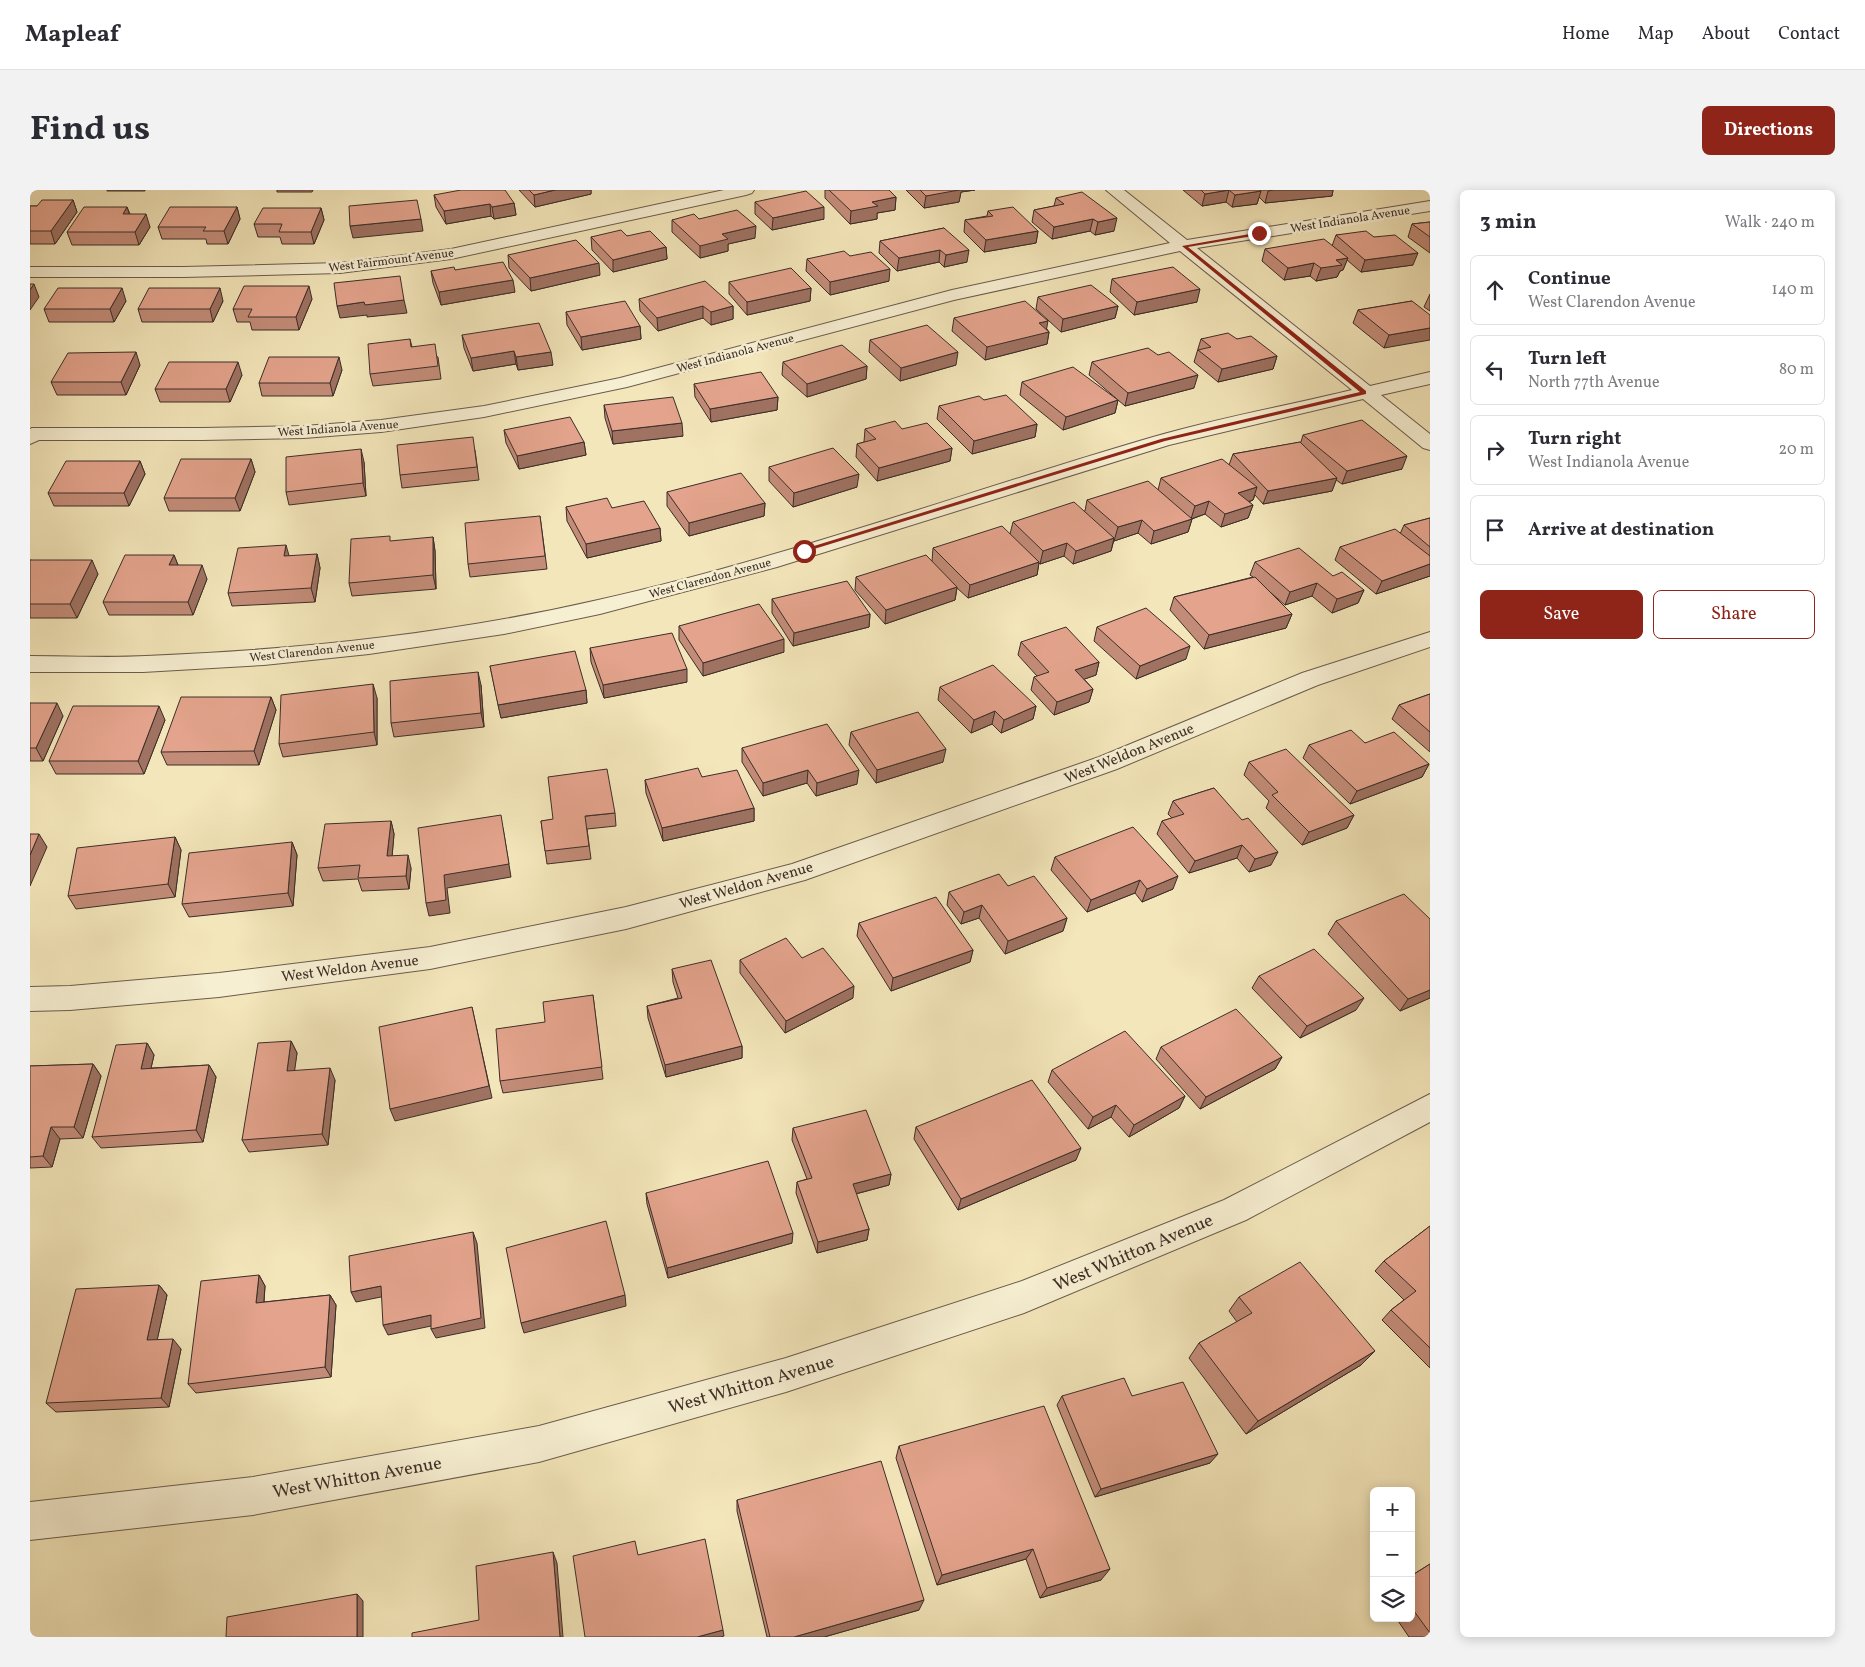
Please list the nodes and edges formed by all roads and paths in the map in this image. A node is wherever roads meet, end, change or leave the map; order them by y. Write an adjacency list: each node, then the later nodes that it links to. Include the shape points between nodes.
1 (746, 190): 5 (street, West Fairmount Avenue, via 451,254 340,268)
2 (1114, 190): 4 (street)
3 (1430, 206): 4 (street, West Indianola Avenue)
4 (1184, 246): 7 (street); 8 (street, West Indianola Avenue, via 953,295 636,379 510,407 382,426 307,432)
5 (30, 272)
6 (1430, 378): 7 (street, West Clarendon Avenue)
7 (1364, 392): 9 (street); 11 (street, West Clarendon Avenue, via 1163,440 769,562 600,607 504,626 369,646 264,657 143,664)
8 (31, 436)
9 (1430, 444)
10 (1430, 639): 12 (street, West Weldon Avenue, via 1310,679 1108,763 796,873 626,918 430,958 219,985)
11 (30, 664)
12 (30, 999)
13 (1424, 1120): 14 (street, West Whitton Avenue, via 1234,1210 1033,1294 786,1375 539,1444 253,1496)
14 (30, 1521)

